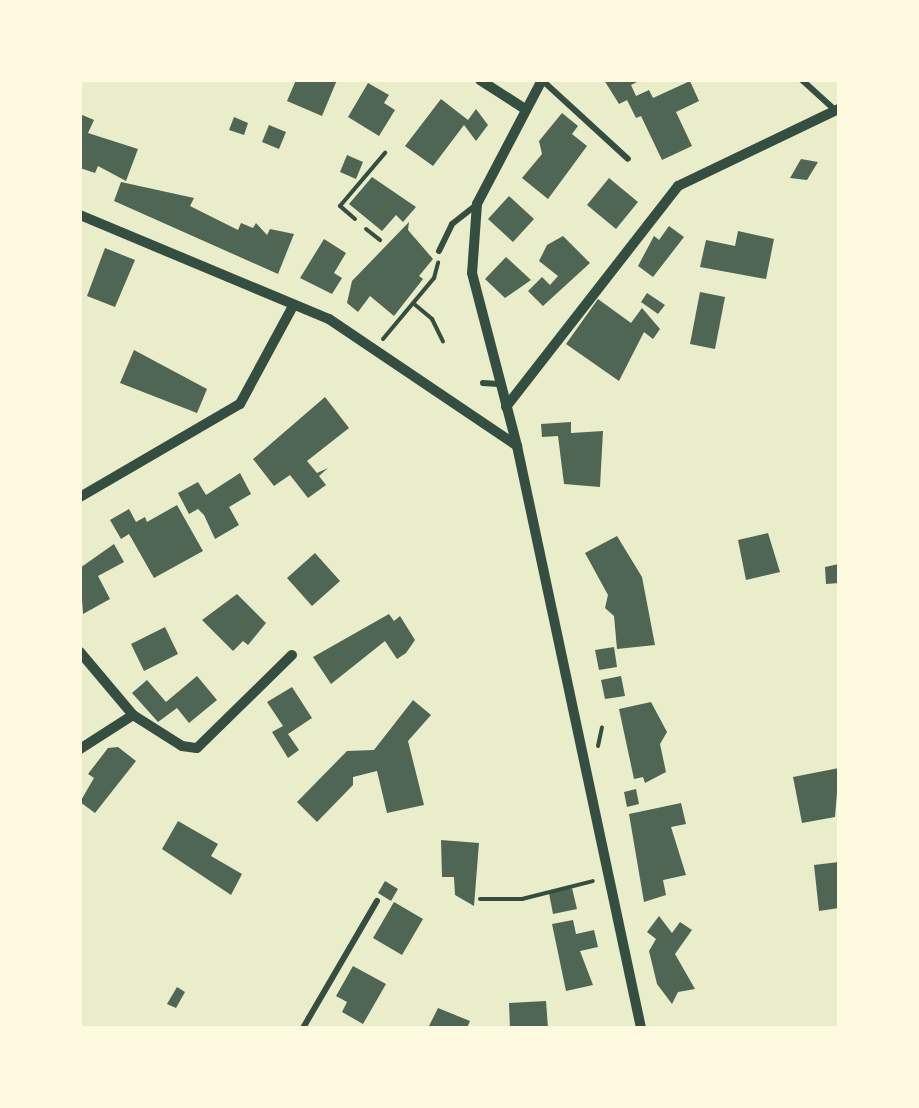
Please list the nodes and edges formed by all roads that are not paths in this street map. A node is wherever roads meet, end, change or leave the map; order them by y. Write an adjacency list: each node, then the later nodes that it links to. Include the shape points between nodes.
1 (480, 80): 4 (street)
2 (542, 80): 4 (street); 6 (lane)
3 (802, 80): 5 (lane)
4 (525, 109): 7 (street)
5 (837, 110): 13 (street, via 678,186)
6 (628, 159)
7 (477, 204): 9 (lane, via 452,224); 12 (street, via 474,287)
8 (80, 215): 10 (street)
9 (439, 251)
10 (293, 306): 14 (street, via 377,347); 15 (street, via 240,404)
11 (483, 383): 12 (lane)
12 (499, 384): 13 (street)
13 (506, 408): 14 (street)
14 (518, 446): 22 (street)
15 (80, 497)
16 (80, 652): 18 (street)
17 (292, 655): 18 (street, via 197,748 182,746)
18 (133, 715): 19 (street)
19 (80, 749)
20 (377, 901): 21 (lane)
21 (304, 1028)
22 (641, 1028)

